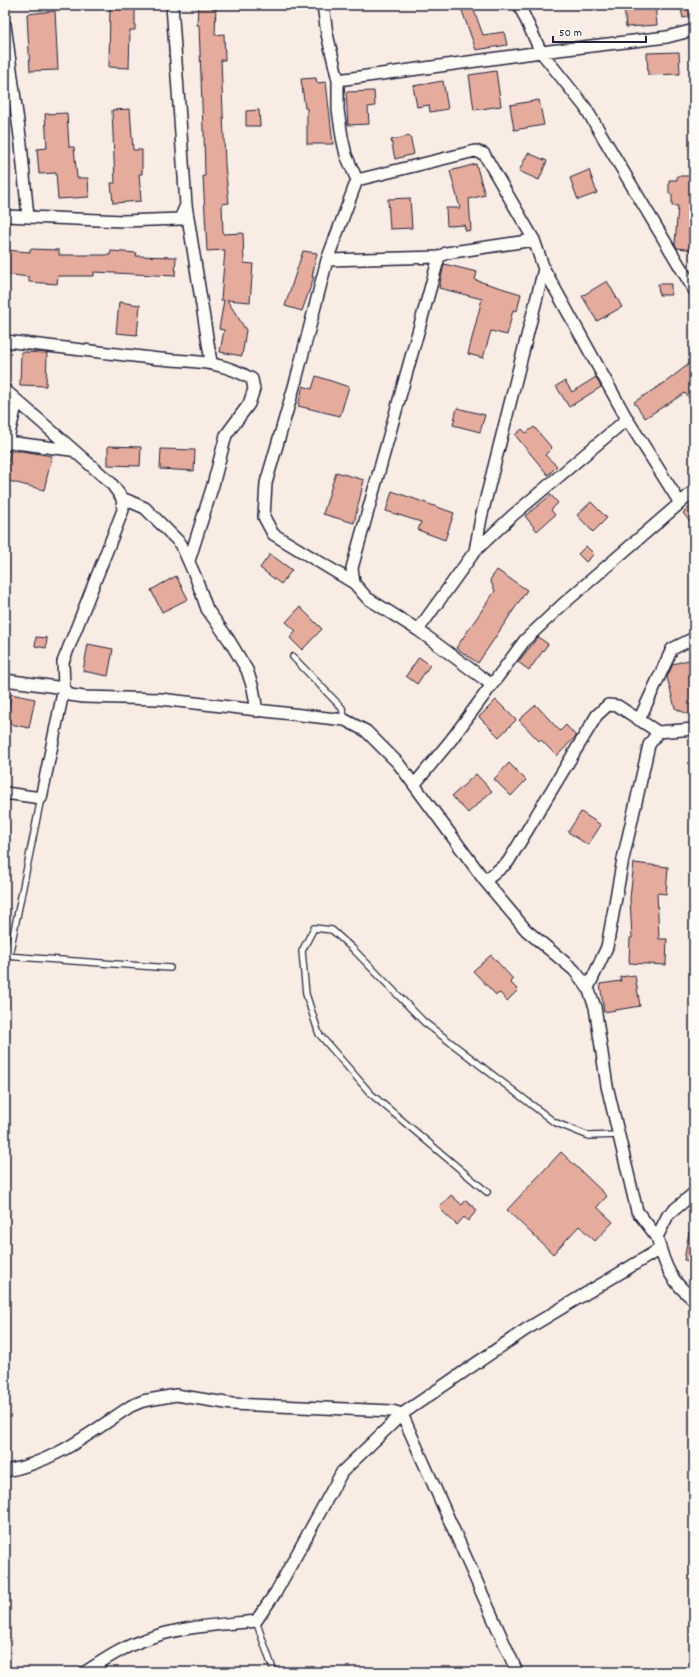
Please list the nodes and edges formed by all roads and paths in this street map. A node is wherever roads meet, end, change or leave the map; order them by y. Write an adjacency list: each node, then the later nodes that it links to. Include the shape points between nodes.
1 (172, 5): 9 (street)
2 (323, 5): 7 (street)
3 (519, 5): 6 (street)
4 (5, 25): 11 (street)
5 (694, 30): 6 (street, via 667,37)
6 (541, 52): 7 (street); 16 (street, via 585,107)
7 (338, 80): 8 (street, via 338,110 342,137 346,155)
8 (357, 180): 12 (street, via 475,151 484,154); 14 (street)
9 (186, 205): 11 (street, via 180,219 123,222); 18 (street)
10 (5, 216): 11 (street)
11 (28, 217)
12 (534, 240): 13 (street, via 446,252); 15 (street)
13 (439, 257): 14 (street); 29 (street, via 352,568)
14 (327, 260): 29 (street, via 266,483 264,518 273,534)
15 (544, 269): 21 (street); 27 (street, via 481,518)
16 (694, 290)
17 (5, 341): 18 (street, via 170,360)
18 (211, 362): 28 (street, via 238,371 252,379 254,389 249,404 226,435)
19 (5, 390): 20 (street)
20 (17, 402): 22 (street); 23 (street)
21 (627, 419): 26 (street); 27 (street, via 512,516)
22 (6, 443): 23 (street)
23 (71, 450): 25 (street, via 110,483)
24 (694, 491): 26 (street)
25 (122, 498): 28 (street, via 145,508 181,544); 35 (street, via 123,510 63,662)
26 (680, 503): 34 (street, via 525,640)
27 (475, 551): 30 (street)
28 (189, 561): 36 (street, via 206,609 247,670)
29 (354, 583): 30 (street, via 367,598)
30 (418, 630): 34 (street)
31 (694, 638): 38 (street, via 672,649)
32 (293, 657): 37 (lane, via 342,708)
33 (5, 680): 35 (street)
34 (492, 685): 41 (street)
35 (64, 688): 36 (street, via 70,695 84,697 160,699); 43 (street)
36 (257, 711): 37 (street)
37 (345, 720): 41 (street, via 366,730)
38 (639, 720): 40 (street); 44 (street, via 618,706 608,705 597,715 508,862)
39 (694, 729): 40 (street)
40 (658, 732): 47 (street, via 649,745 644,764 607,947)
41 (414, 785): 44 (street)
42 (5, 793): 43 (street)
43 (41, 798): 45 (lane)
44 (485, 881): 47 (street, via 526,930 574,970)
45 (7, 956): 46 (lane)
46 (170, 968)
47 (588, 988): 48 (street, via 595,1007 607,1086)
48 (619, 1135): 49 (lane, via 589,1136 554,1122 424,1022 332,930 314,928 302,951 306,994 318,1034 371,1094); 51 (street, via 637,1210)
49 (487, 1192)
50 (694, 1193): 51 (street, via 668,1215)
51 (657, 1237): 52 (street)
52 (660, 1249): 53 (street, via 664,1265 681,1290); 54 (street, via 525,1330)
53 (694, 1300)
54 (402, 1414): 55 (street, via 392,1411 232,1404 176,1395 143,1401 131,1406 53,1457 25,1468); 56 (street, via 342,1472 276,1592); 59 (street)
55 (5, 1471)
56 (256, 1621): 57 (street, via 179,1630 145,1639); 58 (lane)
57 (85, 1672)
58 (274, 1672)
59 (517, 1672)

